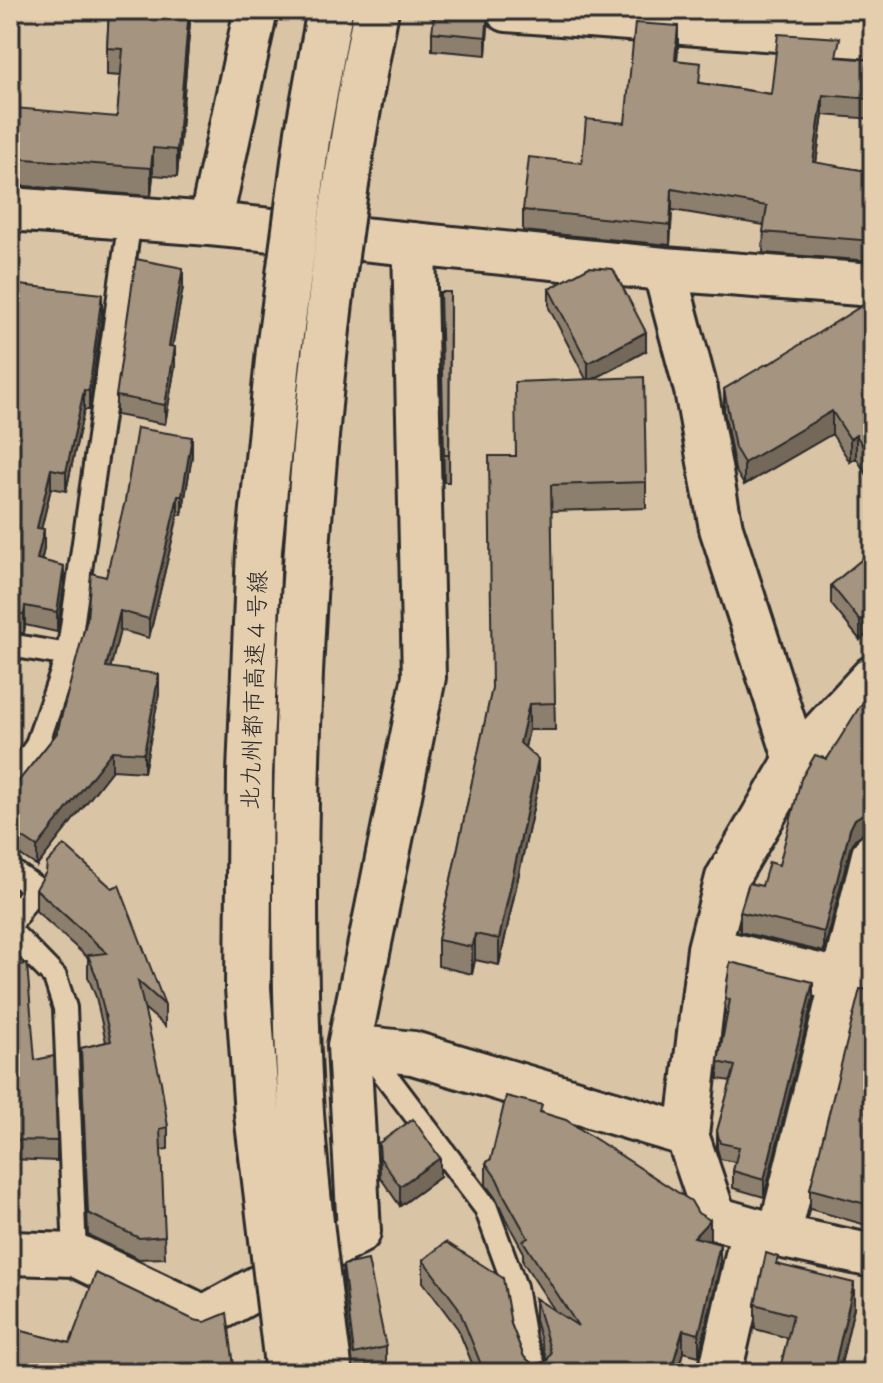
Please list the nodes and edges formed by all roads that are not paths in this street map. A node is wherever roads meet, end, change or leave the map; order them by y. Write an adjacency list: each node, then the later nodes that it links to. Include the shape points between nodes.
1 (256, 10): 8 (street)
2 (330, 10): 28 (highway, 北九州都市高速４号線, bridge, via 279,350 259,549 250,773 248,988)
3 (376, 10): 29 (highway, 北九州都市高速４号線, bridge, via 352,143 323,364 306,552 296,772 301,1114)
4 (507, 10): 5 (street)
5 (873, 37)
6 (10, 209): 7 (street)
7 (130, 219): 8 (street); 13 (lane)
8 (210, 224): 9 (street)
9 (414, 244): 10 (street); 22 (street, via 424,677)
10 (664, 269): 11 (street); 15 (street, via 696,390 721,528)
11 (873, 285)
12 (10, 645): 13 (lane)
13 (68, 655): 16 (lane, via 36,747)
14 (873, 677): 15 (street)
15 (796, 760): 20 (street, via 727,878)
16 (10, 783)
17 (873, 855): 21 (street)
18 (10, 870): 19 (lane, via 34,887)
19 (10, 929): 26 (lane, via 55,977 65,1008)
20 (709, 949): 21 (street); 23 (street)
21 (858, 984): 24 (street)
22 (357, 1047): 23 (street, via 413,1053); 26 (street, via 359,1232 204,1317); 30 (lane, via 486,1208 515,1287 524,1340)
23 (687, 1135): 24 (street, via 715,1218)
24 (766, 1232): 27 (street); 31 (street)
25 (10, 1253): 26 (street)
26 (75, 1255)
27 (873, 1256)
28 (288, 1373)
29 (330, 1373)
30 (537, 1373)
31 (720, 1373)

